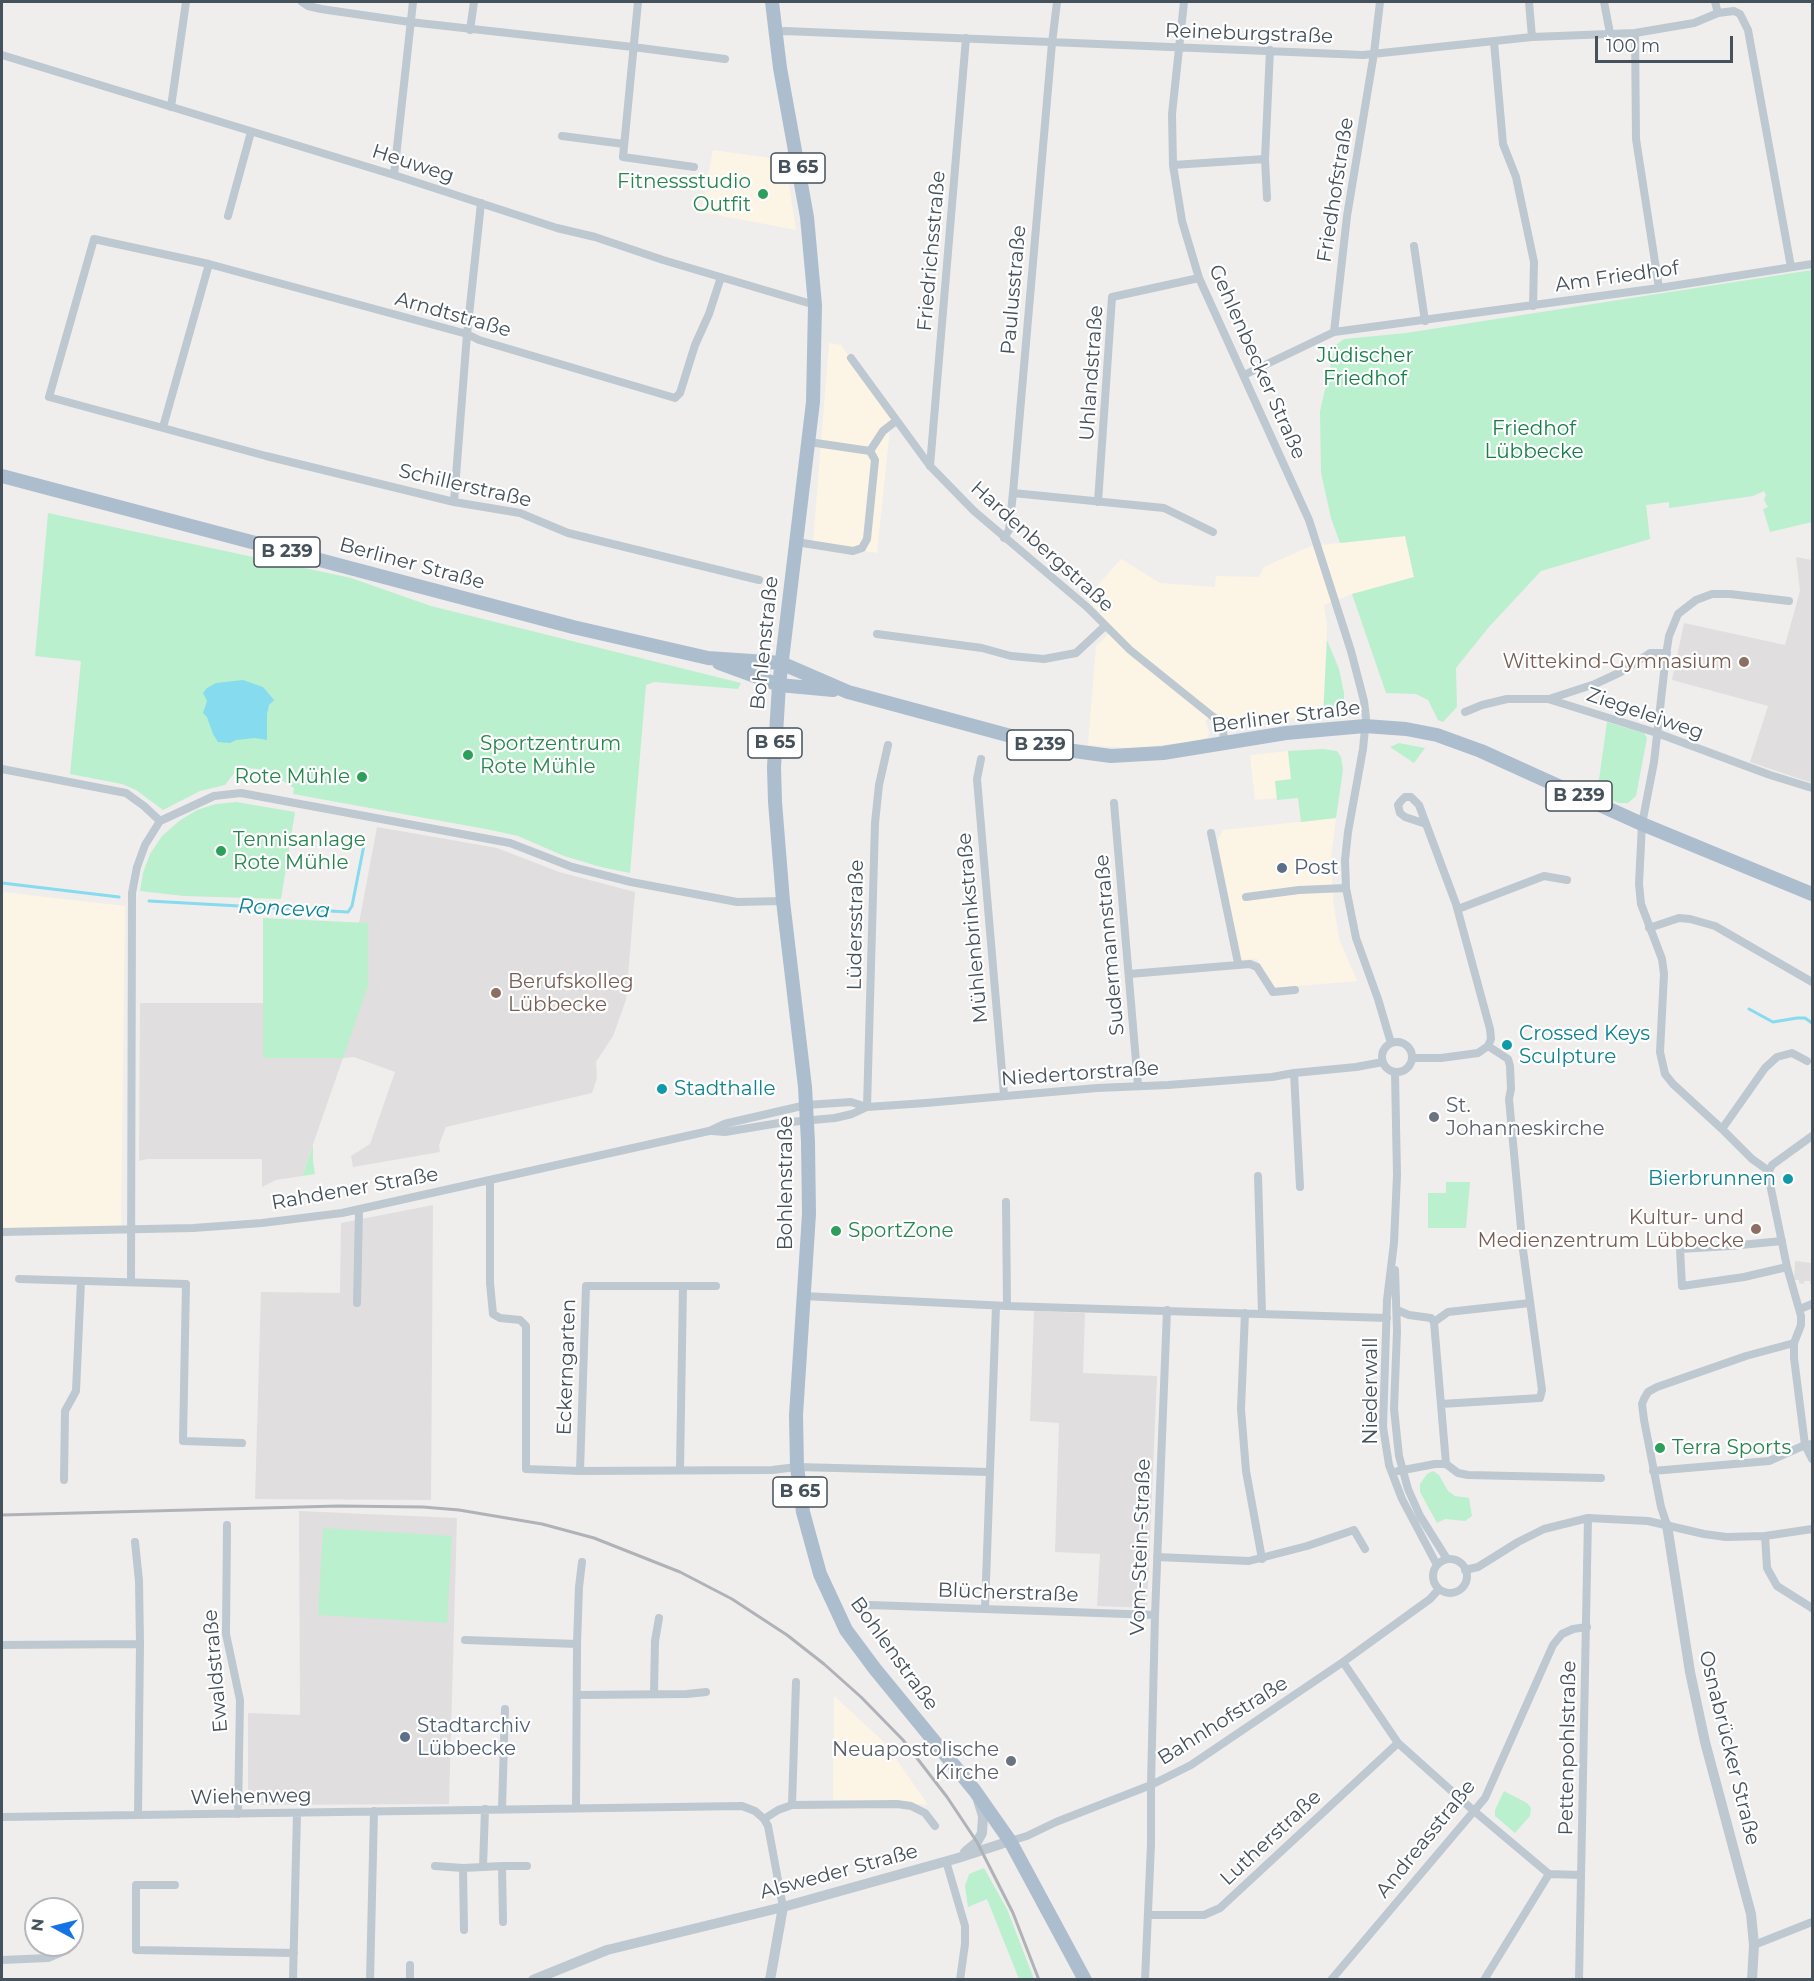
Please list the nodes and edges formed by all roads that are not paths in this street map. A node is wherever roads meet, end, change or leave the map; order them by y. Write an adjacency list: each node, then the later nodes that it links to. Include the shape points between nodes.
1 (186, 2): 29 (street)
2 (302, 2): 14 (street, via 321,9)
3 (413, 2): 14 (street)
4 (474, 2): 15 (street)
5 (638, 2): 23 (street)
6 (772, 2): 16 (main road, B 65)
7 (1058, 2): 22 (street, Paulusstraße)
8 (1184, 2): 24 (street, Gehlenbecker Straße)
9 (1380, 2): 26 (street, Friedhofstraße)
10 (1529, 2): 19 (street)
11 (1604, 2): 17 (street)
12 (1715, 2): 13 (street)
13 (1718, 13): 18 (street, Reineburgstraße, via 1695,23); 44 (street, via 1734,11 1748,30)
14 (410, 22): 15 (street); 36 (street)
15 (470, 30): 23 (street)
16 (775, 32): 20 (street, Reineburgstraße); 48 (main road, B 65, via 807,217)
17 (1610, 33): 18 (street, Reineburgstraße); 19 (street, Reineburgstraße)
18 (1635, 33): 47 (street, via 1636,139)
19 (1532, 37): 21 (street, Reineburgstraße)
20 (966, 38): 22 (street, Reineburgstraße); 59 (street, Friedrichsstraße)
21 (1494, 42): 26 (street, Reineburgstraße); 49 (street, via 1503,144 1516,177 1534,262)
22 (1052, 43): 24 (street, Reineburgstraße); 61 (street, Paulusstraße)
23 (633, 47): 28 (street); 32 (street)
24 (1178, 47): 25 (street, Reineburgstraße); 34 (street, Gehlenbecker Straße, via 1172,114)
25 (1270, 50): 26 (street, Reineburgstraße); 33 (street)
26 (1374, 53): 51 (street, Friedhofstraße, via 1347,216)
27 (2, 55): 29 (street, Heuweg)
28 (725, 59)
29 (171, 107): 30 (street, Heuweg)
30 (251, 132): 36 (street, Heuweg); 39 (street)
31 (562, 136): 32 (street)
32 (624, 144): 35 (street, via 623,157)
33 (1265, 159): 34 (street); 37 (street)
34 (1173, 165): 46 (street, Gehlenbecker Straße, via 1182,221)
35 (694, 167)
36 (394, 175): 38 (street, Heuweg)
37 (1267, 198)
38 (481, 203): 45 (street, Heuweg); 52 (street)
39 (228, 216)
40 (93, 239): 42 (street, Arndtstraße); 56 (street, Schillerstraße, via 49,397)
41 (1414, 246): 50 (street)
42 (209, 264): 52 (street, Arndtstraße); 56 (street)
43 (1812, 264): 44 (street, Am Friedhof)
44 (1791, 267): 47 (street, Am Friedhof)
45 (721, 278): 48 (street, Heuweg); 52 (street, Arndtstraße, via 675,398)
46 (1199, 278): 54 (street, Gehlenbecker Straße); 63 (street, Uhlandstraße, via 1112,297)
47 (1659, 288): 49 (street, Am Friedhof)
48 (815, 306): 57 (main road, Bohlenstraße / B 65)
49 (1533, 306): 50 (street, Am Friedhof)
50 (1425, 321): 51 (street, Am Friedhof)
51 (1334, 332): 54 (street, Am Friedhof)
52 (467, 334): 62 (street)
53 (851, 358): 55 (street, Hardenbergstraße)
54 (1244, 375): 78 (street, Gehlenbecker Straße, via 1315,536 1351,651 1366,710)
55 (896, 421): 58 (street, via 883,431); 59 (street, Hardenbergstraße)
56 (163, 427): 62 (street, Schillerstraße)
57 (809, 442): 58 (street); 66 (main road, Bohlenstraße / B 65)
58 (870, 451): 66 (street, via 875,460 867,539 862,548 853,551)
59 (930, 466): 65 (street, Hardenbergstraße)
60 (2, 476): 72 (main road, Berliner Straße / B 239, via 573,627)
61 (1013, 493): 63 (street); 65 (street, Paulusstraße, via 1010,530)
62 (454, 502): 67 (street, Schillerstraße, via 520,513 568,533)
63 (1098, 502): 64 (street, via 1164,508)
64 (1213, 532)
65 (1004, 538): 69 (street, Hardenbergstraße)
66 (796, 542): 73 (main road, Bohlenstraße / B 65)
67 (759, 580)
68 (1789, 601): 71 (street, via 1730,594 1712,594 1696,600 1678,614)
69 (1105, 626): 70 (street, via 1076,653 1044,659); 80 (street, Hardenbergstraße, via 1217,720)
70 (877, 634)
71 (1667, 653): 76 (street, via 1650,653 1595,684); 79 (street)
72 (708, 658): 73 (main road, Berliner Straße / B 239); 74 (main road, Berliner Straße / B 239)
73 (781, 663): 74 (main road, Bohlenstraße / B 65); 75 (main road, Berliner Straße / B 239)
74 (779, 684): 75 (main road, Berliner Straße / B 239); 94 (main road, Bohlenstraße / B 65, via 774,767)
75 (848, 692): 80 (main road, Berliner Straße / B 239, via 1084,753 1163,753)
76 (1548, 699): 77 (street, Ziegeleiweg, via 1507,699); 79 (street, Ziegeleiweg)
77 (1465, 712)
78 (1365, 726): 80 (main road, Berliner Straße / B 239, via 1293,732); 88 (main road, Berliner Straße / B 239, via 1426,733 1481,751); 91 (street, via 1348,832)
79 (1657, 733): 84 (street, Ziegeleiweg); 88 (street)
80 (1225, 744)
81 (888, 745): 111 (street, Lüdersstraße, via 875,823)
82 (981, 759): 109 (street, Mühlenbrinkstraße, via 977,779)
83 (2, 769): 86 (street, via 126,793)
84 (1812, 788)
85 (1114, 803): 98 (street, Sudermannstraße)
86 (160, 821): 94 (street, via 214,796 241,793 510,843 572,867 631,882 737,902); 122 (street, via 136,867 132,893)
87 (1426, 824): 95 (street)
88 (1642, 824): 92 (main road, Berliner Straße / B 239); 96 (street, via 1641,904)
89 (1211, 833): 97 (street)
90 (1567, 880): 95 (street, via 1544,876)
91 (1346, 888): 93 (street); 101 (street, via 1356,938)
92 (1812, 894)
93 (1246, 897)
94 (783, 901): 110 (main road, Bohlenstraße / B 65)
95 (1458, 909): 102 (street, via 1490,1029)
96 (1649, 928): 99 (street, via 1679,918 1715,926); 113 (street, via 1662,959 1665,990 1662,1069)
97 (1238, 963): 98 (street); 100 (street, via 1257,967 1273,992)
98 (1129, 974): 108 (street, Sudermannstraße)
99 (1812, 982)
100 (1295, 990)
101 (1390, 1043): 103 (street, via 1406,1045); 105 (street, via 1383,1051)
102 (1488, 1046): 103 (street, via 1478,1053); 134 (street, via 1508,1059 1510,1066 1509,1099)
103 (1412, 1058): 106 (street, via 1406,1070)
104 (1807, 1061): 113 (street, via 1792,1053 1777,1057)
105 (1383, 1062): 106 (street); 107 (street, Niedertorstraße)
106 (1395, 1072): 125 (street, Niederwall)
107 (1294, 1073): 108 (street, Niedertorstraße); 119 (street)
108 (1138, 1085): 109 (street, Niedertorstraße)
109 (1004, 1095): 111 (street, Niedertorstraße)
110 (806, 1105): 111 (street, Niedertorstraße, via 851,1102); 112 (main road, Bohlenstraße); 114 (street, Rahdener Straße)
111 (867, 1107): 112 (street, Niedertorstraße, via 852,1114)
112 (807, 1121): 114 (street, Rahdener Straße); 132 (main road, Bohlenstraße / B 65, via 809,1214)
113 (1722, 1129): 116 (street)
114 (709, 1131): 118 (street, Rahdener Straße)
115 (1812, 1136): 116 (street)
116 (1769, 1171): 124 (street)
117 (1258, 1176): 142 (street)
118 (490, 1180): 121 (street, Rahdener Straße); 153 (street, Eckerngarten, via 493,1314 520,1320 526,1326 526,1469)
119 (1300, 1186)
120 (1006, 1202): 137 (street)
121 (359, 1210): 122 (street, Rahdener Straße, via 245,1225); 133 (street)
122 (131, 1231): 123 (street, Rahdener Straße); 129 (street)
123 (2, 1232)
124 (1782, 1241): 126 (street); 126 (street, via 1680,1249 1682,1286)
125 (1394, 1243): 140 (street, Niederwall); 143 (street, Niederwall)
126 (1787, 1267): 138 (street)
127 (19, 1279): 128 (street)
128 (81, 1281): 129 (street); 159 (street, via 76,1391 65,1411)
129 (131, 1282): 147 (street, via 186,1284 183,1442)
130 (683, 1286): 131 (street, Eckerngarten); 152 (street); 153 (street, Eckerngarten, via 586,1286)
131 (716, 1286)
132 (803, 1296): 136 (street); 151 (main road, Bohlenstraße / B 65, via 796,1415)
133 (357, 1303)
134 (1530, 1304): 144 (street, via 1448,1312); 146 (street, via 1540,1398)
135 (1812, 1304): 138 (street)
136 (996, 1306): 137 (street); 157 (street)
137 (1007, 1306): 139 (street)
138 (1800, 1309): 145 (street, via 1801,1325)
139 (1167, 1310): 141 (street); 167 (street, Vom-Stein-Straße)
140 (1397, 1310): 144 (street); 155 (street, Niederwall, via 1394,1409)
141 (1245, 1313): 142 (street); 168 (street, via 1241,1409 1246,1472)
142 (1262, 1313): 143 (street)
143 (1387, 1318): 154 (street, Niederwall, via 1383,1427)
144 (1434, 1322): 146 (street)
145 (1794, 1343): 148 (street, via 1797,1388); 156 (street, via 1648,1392 1642,1404)
146 (1441, 1404): 150 (street)
147 (242, 1443)
148 (1809, 1445): 149 (street); 156 (street, via 1769,1461)
149 (1812, 1459)
150 (1446, 1464): 155 (street); 158 (street, via 1468,1475)
151 (798, 1467): 152 (street); 157 (street); 192 (main road, Bohlenstraße / B 65, via 810,1545 846,1630)
152 (680, 1470): 153 (street)
153 (580, 1471)
154 (1391, 1471): 155 (street); 171 (street, Niederwall)
155 (1402, 1471): 169 (street, Niederwall, via 1420,1516)
156 (1653, 1471): 162 (street)
157 (990, 1472): 175 (street)
158 (1601, 1478)
159 (64, 1480)
160 (1588, 1518): 162 (street); 172 (street, via 1544,1529 1478,1567); 179 (street, Pettenpohlstraße)
161 (228, 1525): 200 (street, Ewaldstraße, via 226,1634 240,1700)
162 (1667, 1525): 164 (street, via 1726,1538); 221 (street, Osnabrücker Straße, via 1689,1672 1751,1914)
163 (1812, 1529): 164 (street)
164 (1765, 1536): 176 (street, via 1767,1568 1773,1581)
165 (135, 1542): 181 (street)
166 (1365, 1549): 168 (street, via 1354,1530)
167 (1157, 1557): 168 (street, via 1249,1562); 177 (street, Vom-Stein-Straße)
168 (1262, 1559)
169 (1447, 1559): 171 (street); 172 (street)
170 (582, 1562): 182 (street)
171 (1437, 1565): 173 (street, via 1434,1581)
172 (1465, 1570): 173 (street, via 1465,1582 1458,1590 1449,1593)
173 (1439, 1589): 184 (street, Bahnhofstraße)
174 (861, 1606): 175 (street, Blücherstraße)
175 (985, 1608): 177 (street, Blücherstraße)
176 (1812, 1608)
177 (1155, 1614): 191 (street, Vom-Stein-Straße)
178 (659, 1618): 187 (street)
179 (1587, 1627): 198 (street, Andreasstraße, via 1562,1634 1553,1645 1485,1798); 214 (street, Pettenpohlstraße)
180 (465, 1640): 182 (street)
181 (140, 1644): 183 (street); 201 (street)
182 (577, 1644): 188 (street)
183 (2, 1645)
184 (1343, 1662): 190 (street); 191 (street, Bahnhofstraße, via 1191,1765)
185 (796, 1682): 193 (street)
186 (706, 1692): 187 (street)
187 (654, 1693): 188 (street)
188 (577, 1695): 194 (street)
189 (505, 1710): 196 (street)
190 (1398, 1743): 198 (street); 217 (street, Lutherstraße, via 1220,1908 1204,1915)
191 (1150, 1785): 205 (street, Alsweder Straße); 217 (street, Bahnhofstraße)
192 (975, 1791): 205 (main road, Bohlenstraße / B 65); 206 (street, via 983,1816 982,1833)
193 (792, 1805): 203 (street); 204 (street, via 911,1806 925,1813)
194 (576, 1808): 196 (street, Wiehenweg); 203 (street, Wiehenweg, via 742,1806)
195 (485, 1809): 196 (street, Wiehenweg); 197 (street, Wiehenweg); 211 (street)
196 (502, 1809)
197 (374, 1811): 199 (street, Wiehenweg); 227 (street)
198 (1474, 1811): 213 (street); 234 (street, Andreasstraße)
199 (297, 1813): 200 (street, Wiehenweg); 222 (street)
200 (238, 1814): 201 (street, Wiehenweg)
201 (138, 1815): 202 (street, Wiehenweg)
202 (2, 1816)
203 (764, 1819): 216 (street)
204 (935, 1826)
205 (1010, 1841): 206 (street, Alsweder Straße); 232 (main road, Bohlenstraße / B 65)
206 (958, 1858): 207 (street, Alsweder Straße)
207 (946, 1861): 216 (street, Alsweder Straße); 231 (street, via 965,1926)
208 (435, 1866): 212 (street)
209 (502, 1866): 210 (street); 211 (street); 218 (street)
210 (527, 1866)
211 (483, 1867): 212 (street)
212 (463, 1868): 220 (street)
213 (1549, 1874): 214 (street); 235 (street)
214 (1581, 1875): 236 (street, Pettenpohlstraße)
215 (175, 1885): 222 (street, via 136,1885 136,1950)
216 (783, 1907): 229 (street, Alsweder Straße, via 607,1950); 230 (street)
217 (1149, 1915): 233 (street, Bahnhofstraße)
218 (502, 1922)
219 (1812, 1922): 221 (street)
220 (464, 1930)
221 (1754, 1945): 237 (street, Osnabrücker Straße)
222 (294, 1953): 226 (street)
223 (50, 1957): 224 (street)
224 (2, 1960)
225 (410, 1965): 228 (street)
226 (293, 1980)
227 (370, 1980)
228 (410, 1980)
229 (533, 1980)
230 (770, 1980)
231 (960, 1980)
232 (1085, 1980)
233 (1145, 1980)
234 (1331, 1980)
235 (1484, 1980)
236 (1579, 1980)
237 (1752, 1980)

